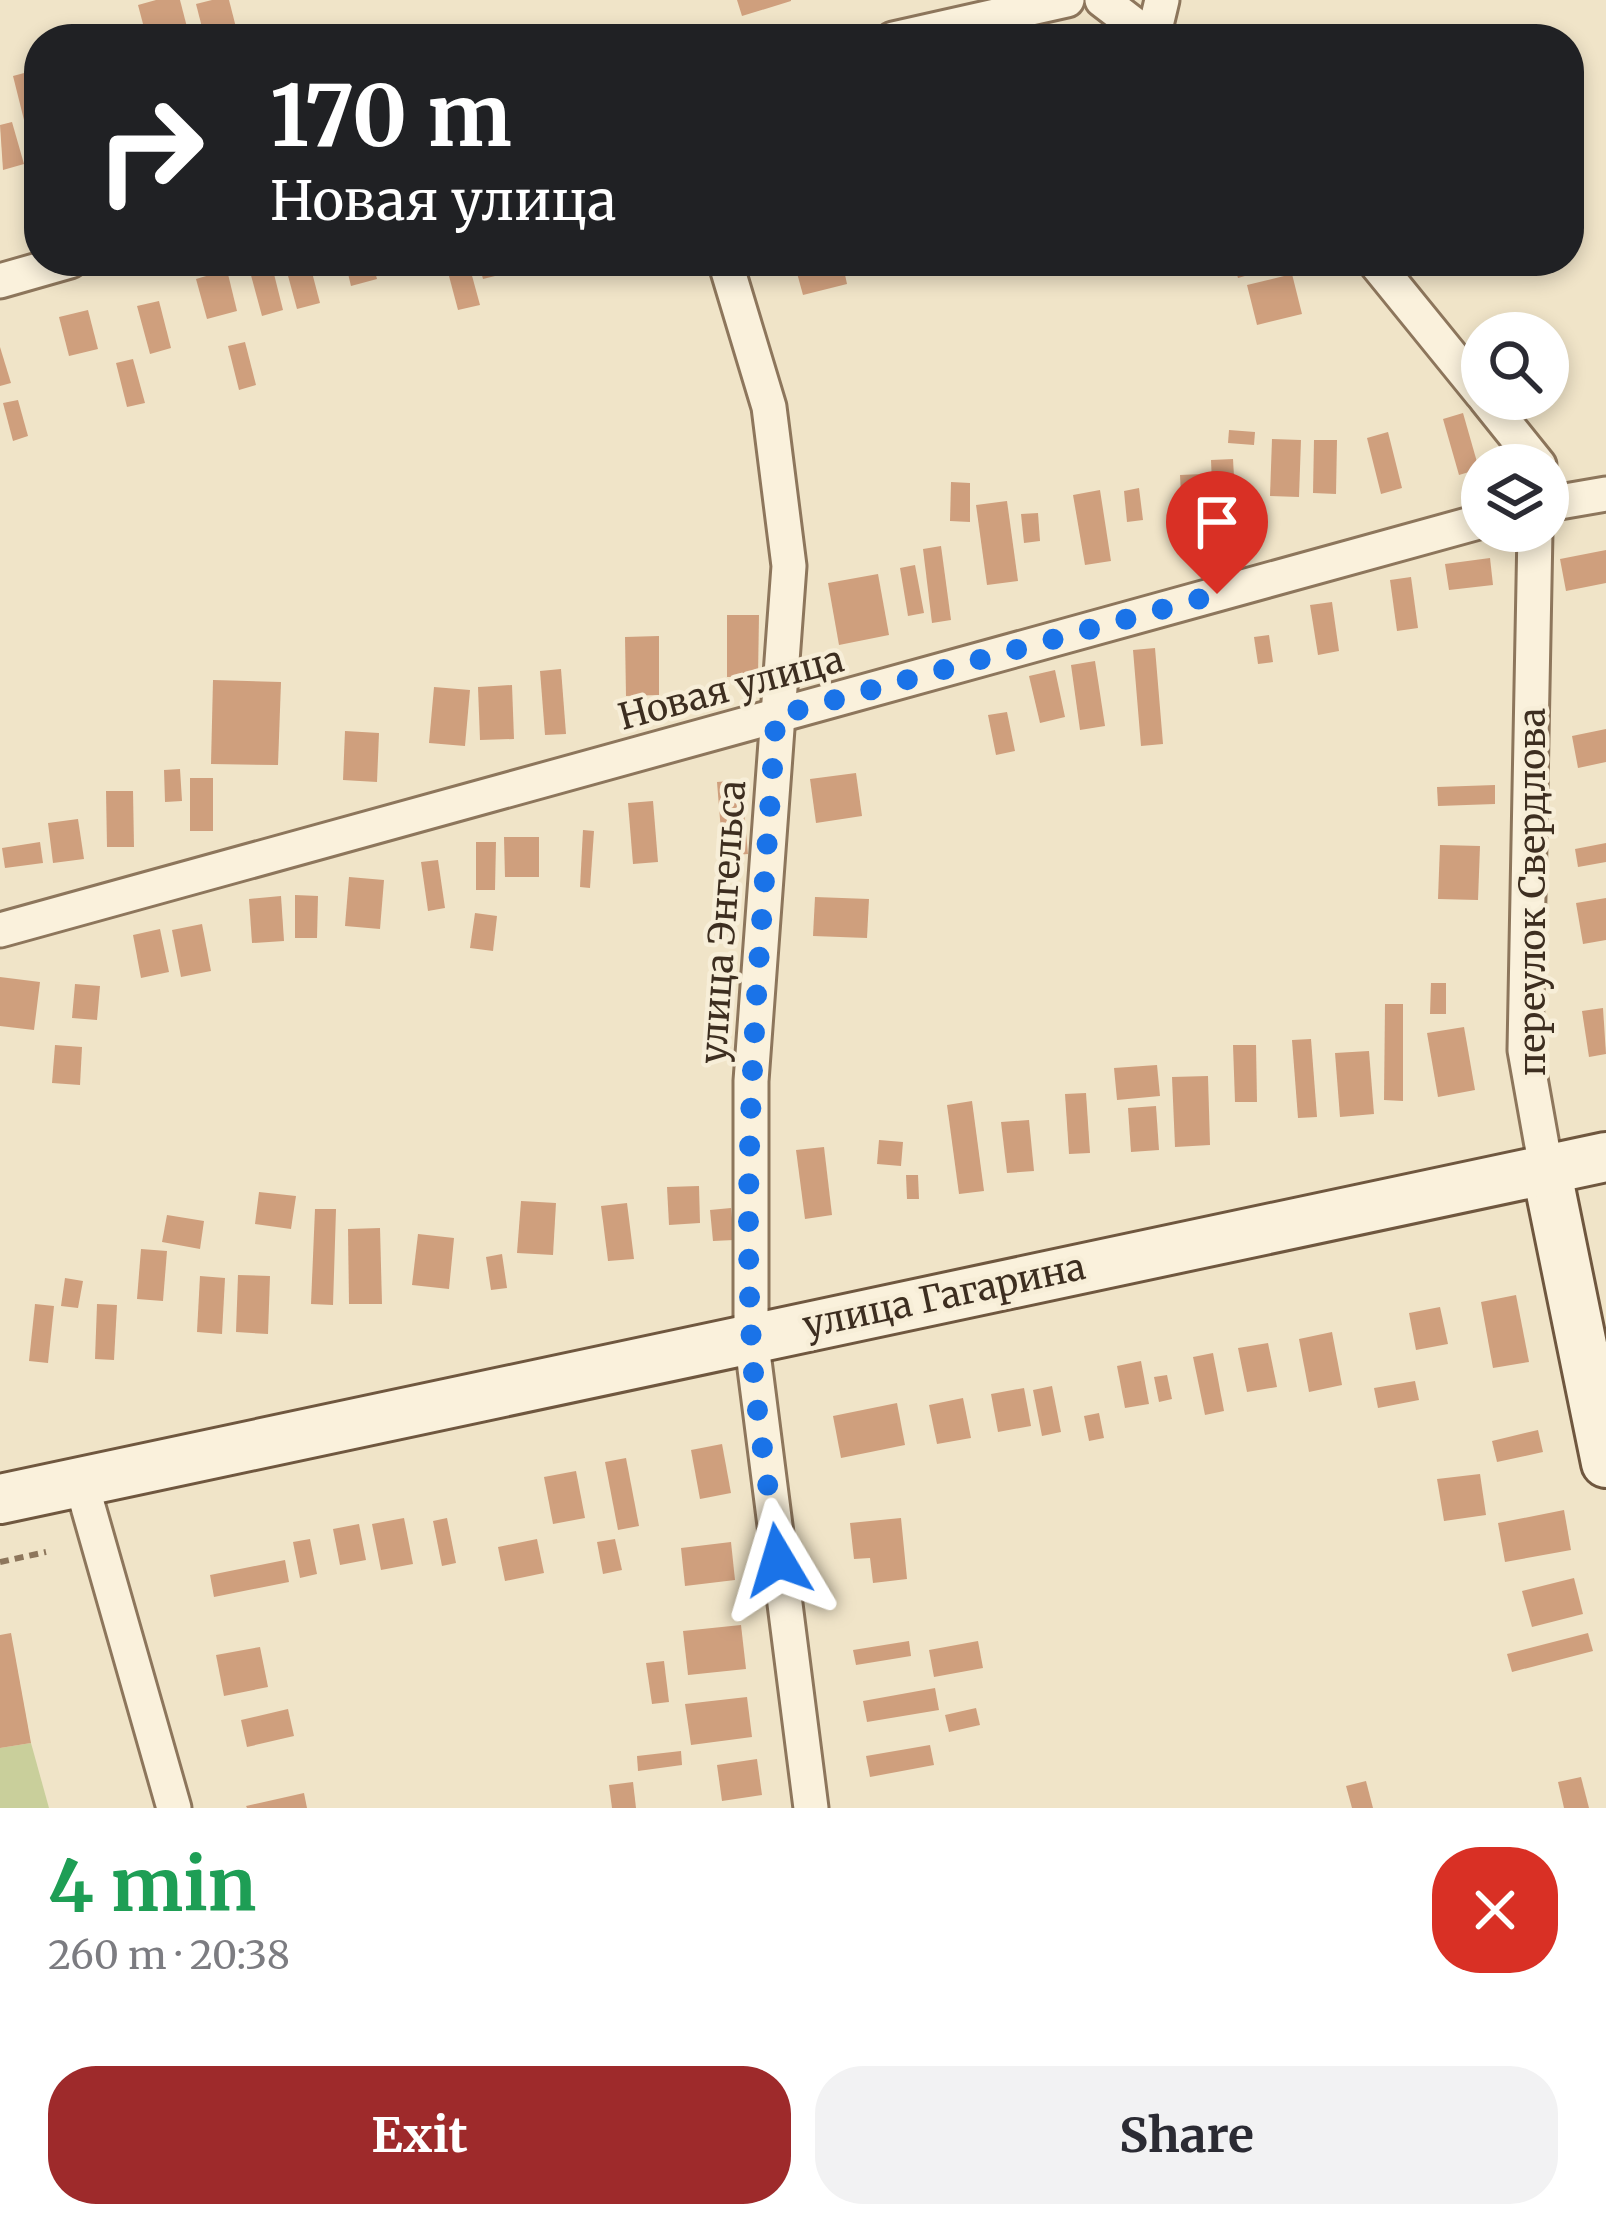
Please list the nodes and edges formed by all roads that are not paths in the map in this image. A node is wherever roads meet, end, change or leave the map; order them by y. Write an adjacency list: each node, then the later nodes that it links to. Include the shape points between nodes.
1 (1067, 0): 3 (street)
2 (1102, 0): 4 (street)
3 (959, 24)
4 (1133, 24)
5 (730, 276): 14 (street, улица Энгельса, via 769,407 789,566)
6 (1386, 276): 7 (street)
7 (1461, 369)
8 (1503, 420): 9 (street)
9 (1522, 444)
10 (1569, 494): 11 (street)
11 (1606, 494)
12 (1461, 527): 14 (street, Новая улица)
13 (1535, 552): 17 (street, переулок Свердлова, via 1525,1049)
14 (776, 716): 15 (street, Новая улица); 18 (street, улица Энгельса, via 751,1082)
15 (0, 930)
16 (1606, 1157): 17 (street, улица Гагарина)
17 (1546, 1168): 18 (street, улица Гагарина); 19 (street, переулок Свердлова)
18 (751, 1337): 20 (street, улица Гагарина); 23 (street, улица Энгельса)
19 (1606, 1462)
20 (81, 1482): 21 (street, улица Гагарина); 22 (street)
21 (0, 1499)
22 (174, 1808)
23 (811, 1808)

